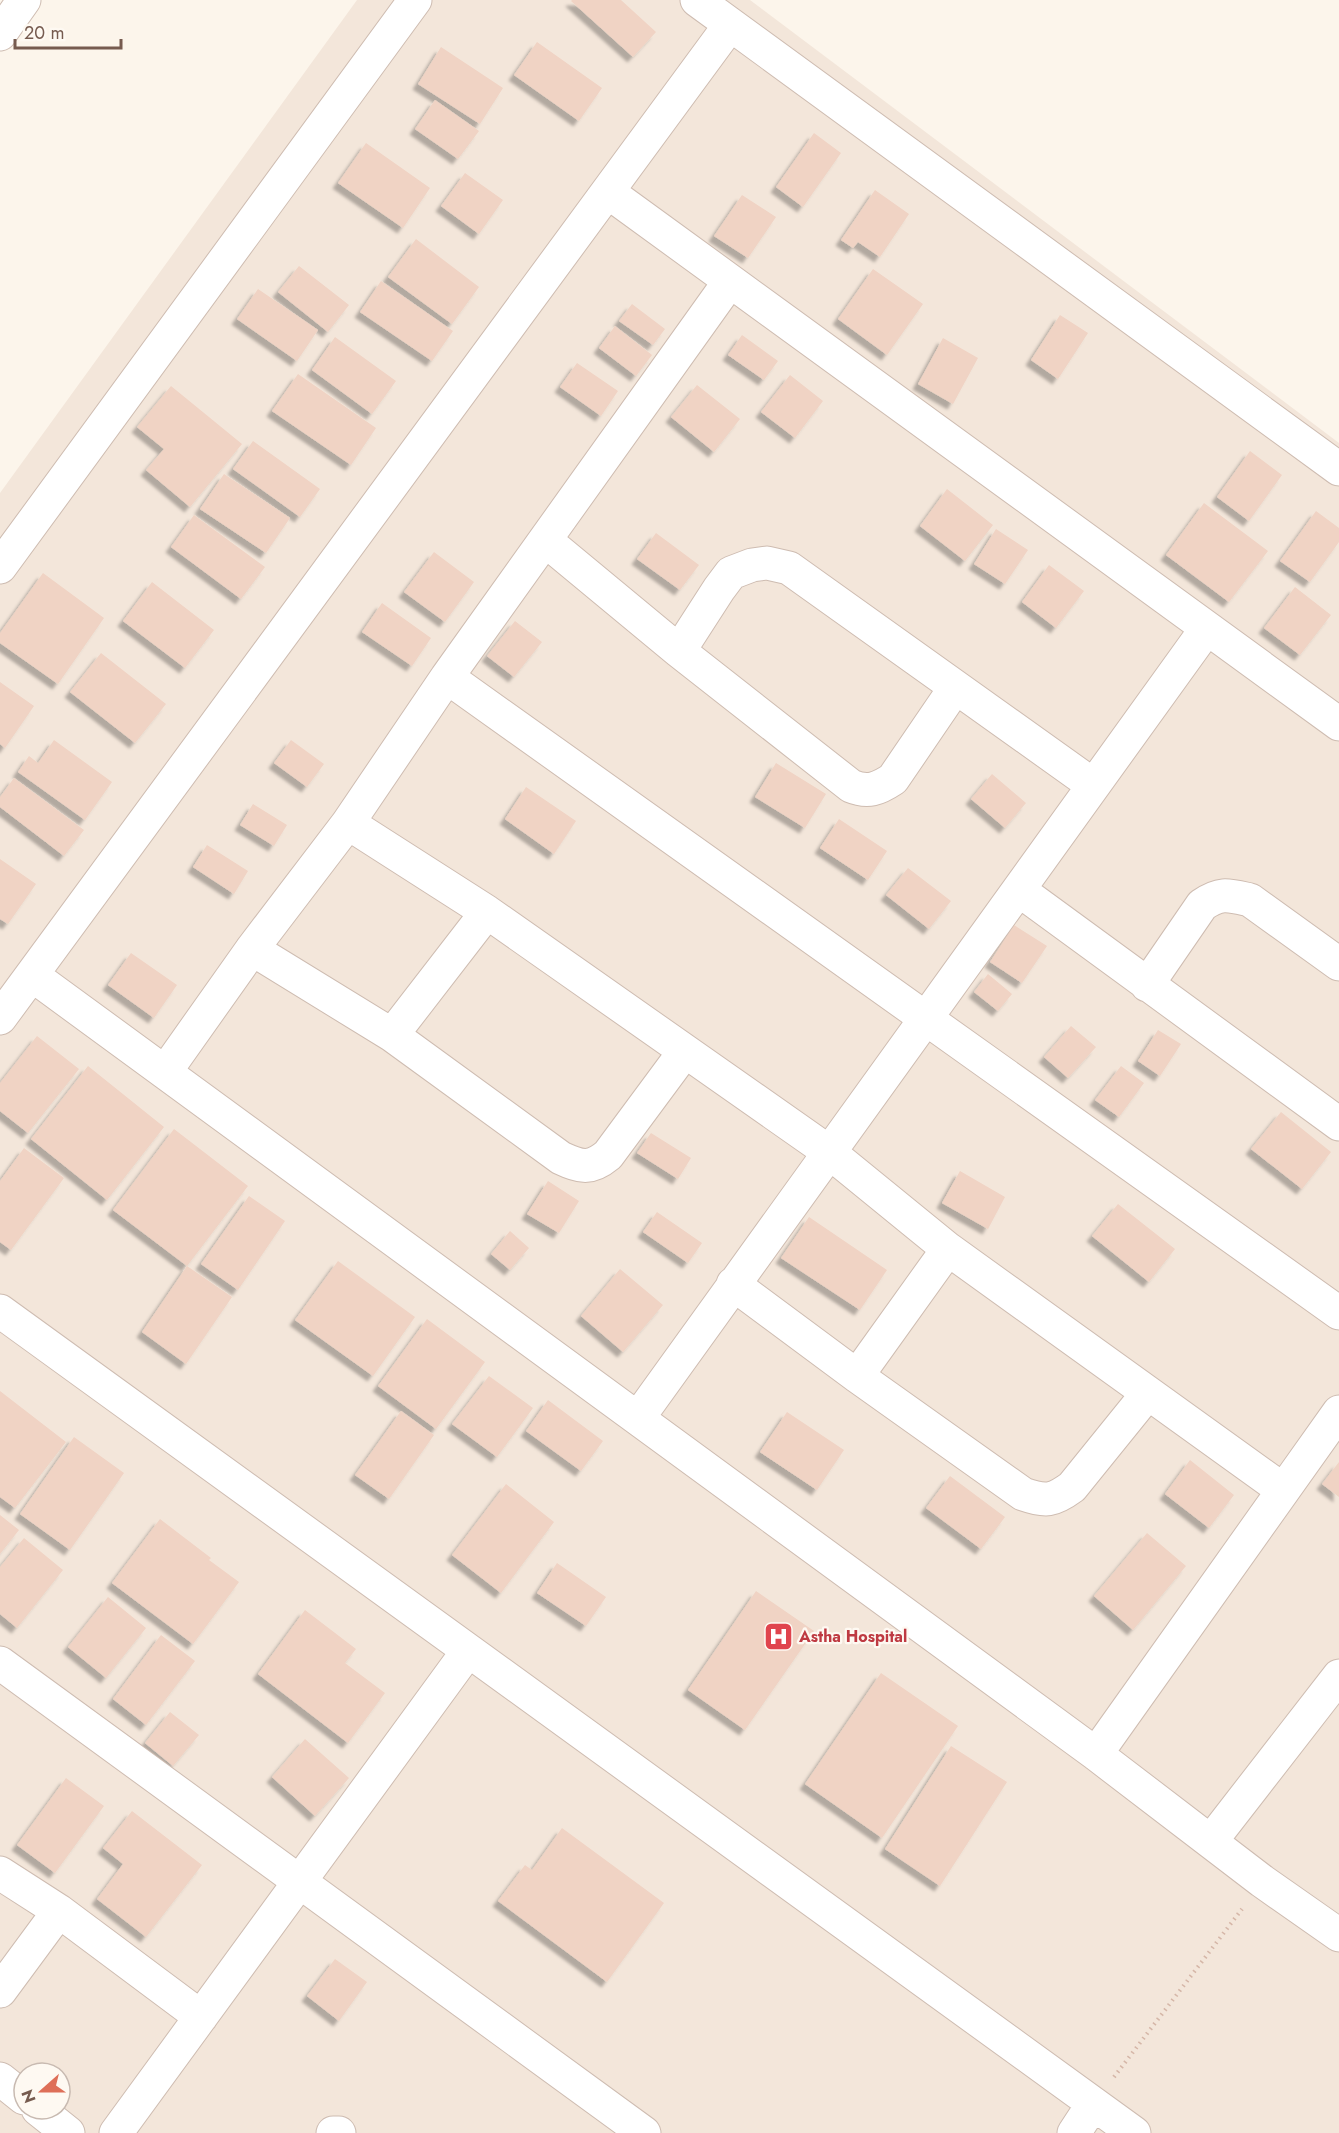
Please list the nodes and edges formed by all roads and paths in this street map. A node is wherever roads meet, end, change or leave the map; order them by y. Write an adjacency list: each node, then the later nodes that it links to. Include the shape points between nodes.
1 (415, 0): 10 (street)
2 (697, 0): 4 (street)
3 (22, 1): 5 (street)
4 (730, 25): 6 (street); 8 (street)
5 (0, 33)
6 (608, 192): 7 (street); 22 (street)
7 (730, 281): 9 (street); 11 (street)
8 (1339, 469)
9 (545, 540): 12 (street); 13 (street)
10 (0, 567)
11 (1207, 628): 15 (street); 16 (street)
12 (679, 651): 14 (street, via 731,573 766,563 789,568); 14 (street, via 851,786 863,791 880,788 893,779)
13 (447, 677): 17 (street); 25 (street)
14 (955, 688): 16 (street)
15 (1339, 724)
16 (1093, 785): 18 (street)
17 (348, 823): 19 (street); 20 (street)
18 (1019, 890): 23 (street); 25 (street)
19 (487, 912): 26 (street); 27 (street)
20 (252, 949): 26 (street); 28 (street)
21 (1339, 964): 23 (street, via 1250,900 1215,896 1202,905)
22 (32, 975): 24 (street); 28 (street)
23 (1147, 985): 29 (street)
24 (0, 1018)
25 (926, 1019): 30 (street); 34 (street)
26 (392, 1035): 27 (street, via 561,1158 580,1166 597,1164 608,1155)
27 (685, 1051): 30 (street)
28 (165, 1072): 38 (street)
29 (1339, 1124)
30 (829, 1152): 31 (street); 32 (street)
31 (948, 1249): 35 (street); 36 (street)
32 (733, 1284): 35 (street); 38 (street)
33 (0, 1311): 40 (street)
34 (1339, 1313)
35 (857, 1376): 36 (street, via 1023,1494 1040,1500 1057,1498 1072,1487)
36 (1148, 1393): 39 (street)
37 (1339, 1412): 39 (street)
38 (638, 1418): 43 (street)
39 (1283, 1490): 43 (street)
40 (468, 1651): 47 (street); 54 (street)
41 (0, 1663): 47 (street)
42 (1339, 1676): 44 (street)
43 (1096, 1754): 44 (street)
44 (1211, 1841): 46 (street)
45 (0, 1873): 48 (street)
46 (1263, 1881): 49 (street); 54 (path)
47 (299, 1882): 51 (street); 60 (street)
48 (58, 1911): 50 (street); 51 (street)
49 (1339, 1935)
50 (0, 1991)
51 (201, 2017): 57 (street)
52 (0, 2079): 53 (street)
53 (12, 2088)
54 (1093, 2104): 61 (street); 62 (street)
55 (53, 2121): 56 (street)
56 (68, 2133)
57 (116, 2133)
58 (333, 2133): 59 (street)
59 (339, 2133)
60 (644, 2133)
61 (1074, 2133)
62 (1134, 2133)

